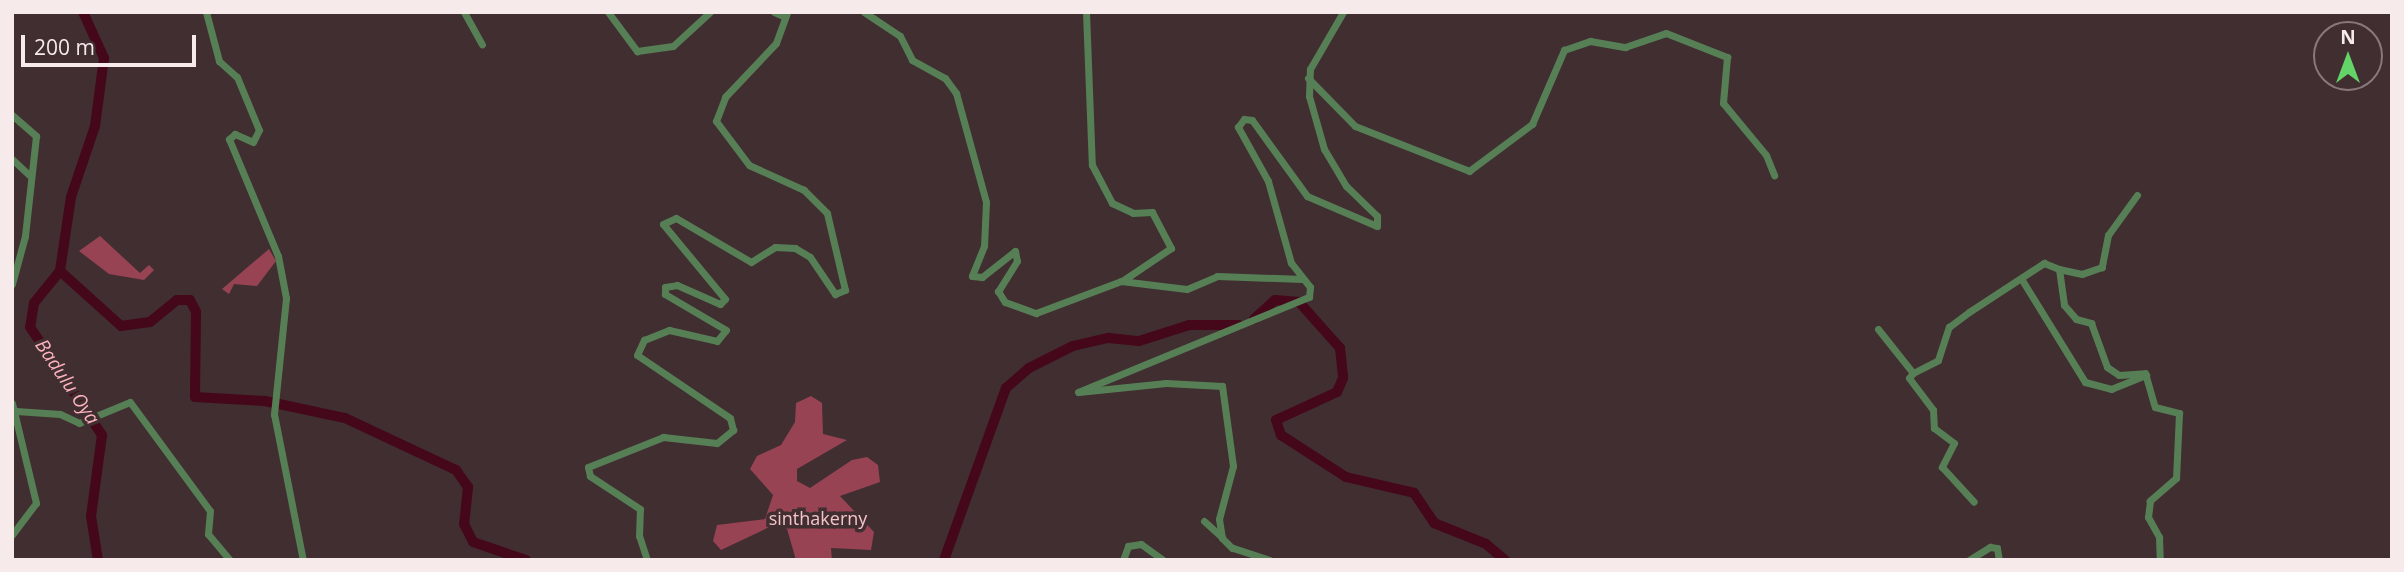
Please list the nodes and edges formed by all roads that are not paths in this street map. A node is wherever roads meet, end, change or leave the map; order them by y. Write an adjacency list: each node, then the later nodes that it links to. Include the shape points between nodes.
1 (206, 12): 32 (street, via 219,61 237,77 259,130 253,142 234,134 229,139 278,257 286,298 274,414)
2 (464, 12): 10 (street)
3 (608, 12): 4 (street, via 637,51 673,46)
4 (710, 12)
5 (774, 12): 9 (street)
6 (864, 12): 20 (street, via 900,36 912,60 945,78 956,93 986,202 984,246 973,279 1015,251 1017,261 998,291 1005,303 1036,313)
7 (1086, 12): 20 (street, via 1092,165 1112,203 1133,213 1152,212 1171,248)
8 (1343, 12): 11 (street)
9 (786, 15): 33 (street, via 776,43 725,97 716,121 749,165 804,190 827,213 845,290 835,294 810,257 795,248 775,247 751,262 676,218 663,223 725,299 720,304 677,285 664,287 664,294 726,330 717,341 669,330 644,340 637,355 730,418 733,430 717,443 663,437 588,467 590,476 640,509 639,536)
10 (482, 44)
11 (1307, 78): 14 (street, via 1355,127 1468,171 1532,124 1564,50 1590,41 1625,47 1666,33 1727,57 1723,103 1766,155); 18 (street, via 1324,149 1346,186 1380,222 1374,227 1315,201 1252,120 1240,121)
12 (12, 115): 15 (street, via 36,136)
13 (12, 159): 15 (street)
14 (1774, 175)
15 (31, 177): 21 (street)
16 (2137, 195): 17 (street, via 2108,235 2102,267 2082,274)
17 (2059, 268): 19 (street, via 2044,263); 24 (street, via 2064,305 2076,319 2091,323 2107,367 2119,376)
18 (1302, 279): 20 (street, via 1217,276 1187,289); 30 (street, via 1312,293 1300,305 1079,389 1092,393 1166,383 1222,386 1233,466 1219,519)
19 (2022, 280): 23 (street, via 1949,327 1938,360); 24 (street, via 2085,382 2111,389)
20 (1121, 281)
21 (12, 284)
22 (1878, 329): 23 (street)
23 (1913, 373): 27 (street, via 1909,378 1933,410 1934,428 1954,443 1942,467)
24 (2146, 375): 39 (street, via 2155,407 2179,413 2182,437 2176,478 2150,501 2148,517 2159,537)
25 (12, 403): 26 (street)
26 (16, 411): 29 (street, via 36,503); 31 (street, via 82,422 130,402 210,511 208,534)
27 (1974, 502)
28 (1204, 521): 30 (street)
29 (12, 535)
30 (1222, 538): 36 (street, via 1232,548)
31 (230, 560)
32 (303, 560)
33 (647, 560)
34 (1123, 560): 35 (street, via 1128,546 1141,544)
35 (1163, 560)
36 (1270, 560)
37 (1969, 560): 38 (street, via 1990,547 1997,548)
38 (1999, 560)
39 (2160, 560)

